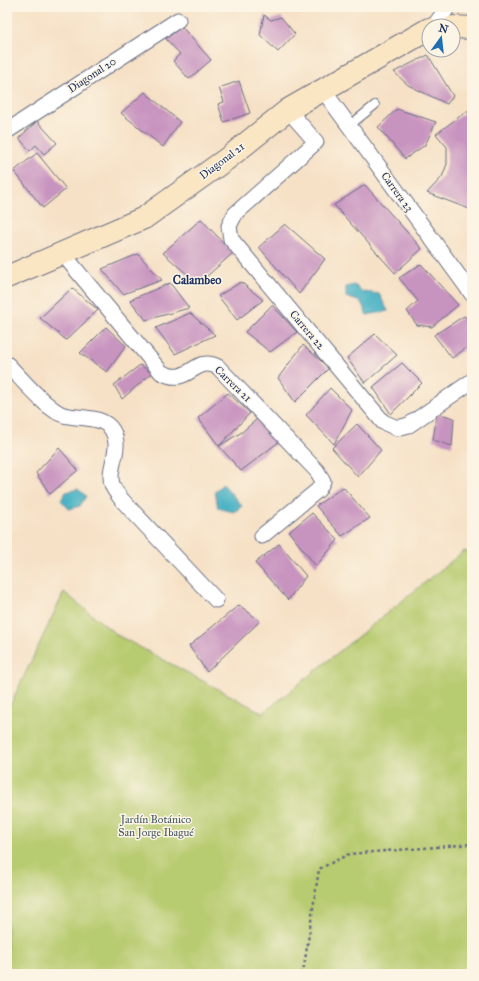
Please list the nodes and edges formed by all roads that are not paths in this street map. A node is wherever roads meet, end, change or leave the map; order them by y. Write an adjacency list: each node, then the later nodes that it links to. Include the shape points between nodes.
1 (448, 7): 2 (street)
2 (440, 18)
3 (178, 20): 11 (street, Diagonal 20)
4 (461, 27): 5 (street)
5 (472, 28)
6 (421, 34): 7 (street, Diagonal 21)
7 (323, 90): 9 (street, Diagonal 21); 10 (street, Carrera 23)
8 (375, 105): 10 (lane)
9 (288, 110): 12 (street, Diagonal 21, via 228,158 144,218); 16 (street, Carrera 22, via 316,142 235,214 229,226 231,239 383,422 397,428 409,425)
10 (349, 126): 14 (street, Carrera 23)
11 (7, 131)
12 (63, 254): 13 (street, Diagonal 21); 17 (street, Carrera 21, via 161,372 170,378 181,377 202,364 211,363 218,367 317,471 323,481 318,490)
13 (7, 276)
14 (472, 294)
15 (7, 364): 18 (street, via 51,409 63,415 99,421 112,430 117,449 112,473 113,486 122,500)
16 (472, 381)
17 (262, 536)
18 (216, 600)

